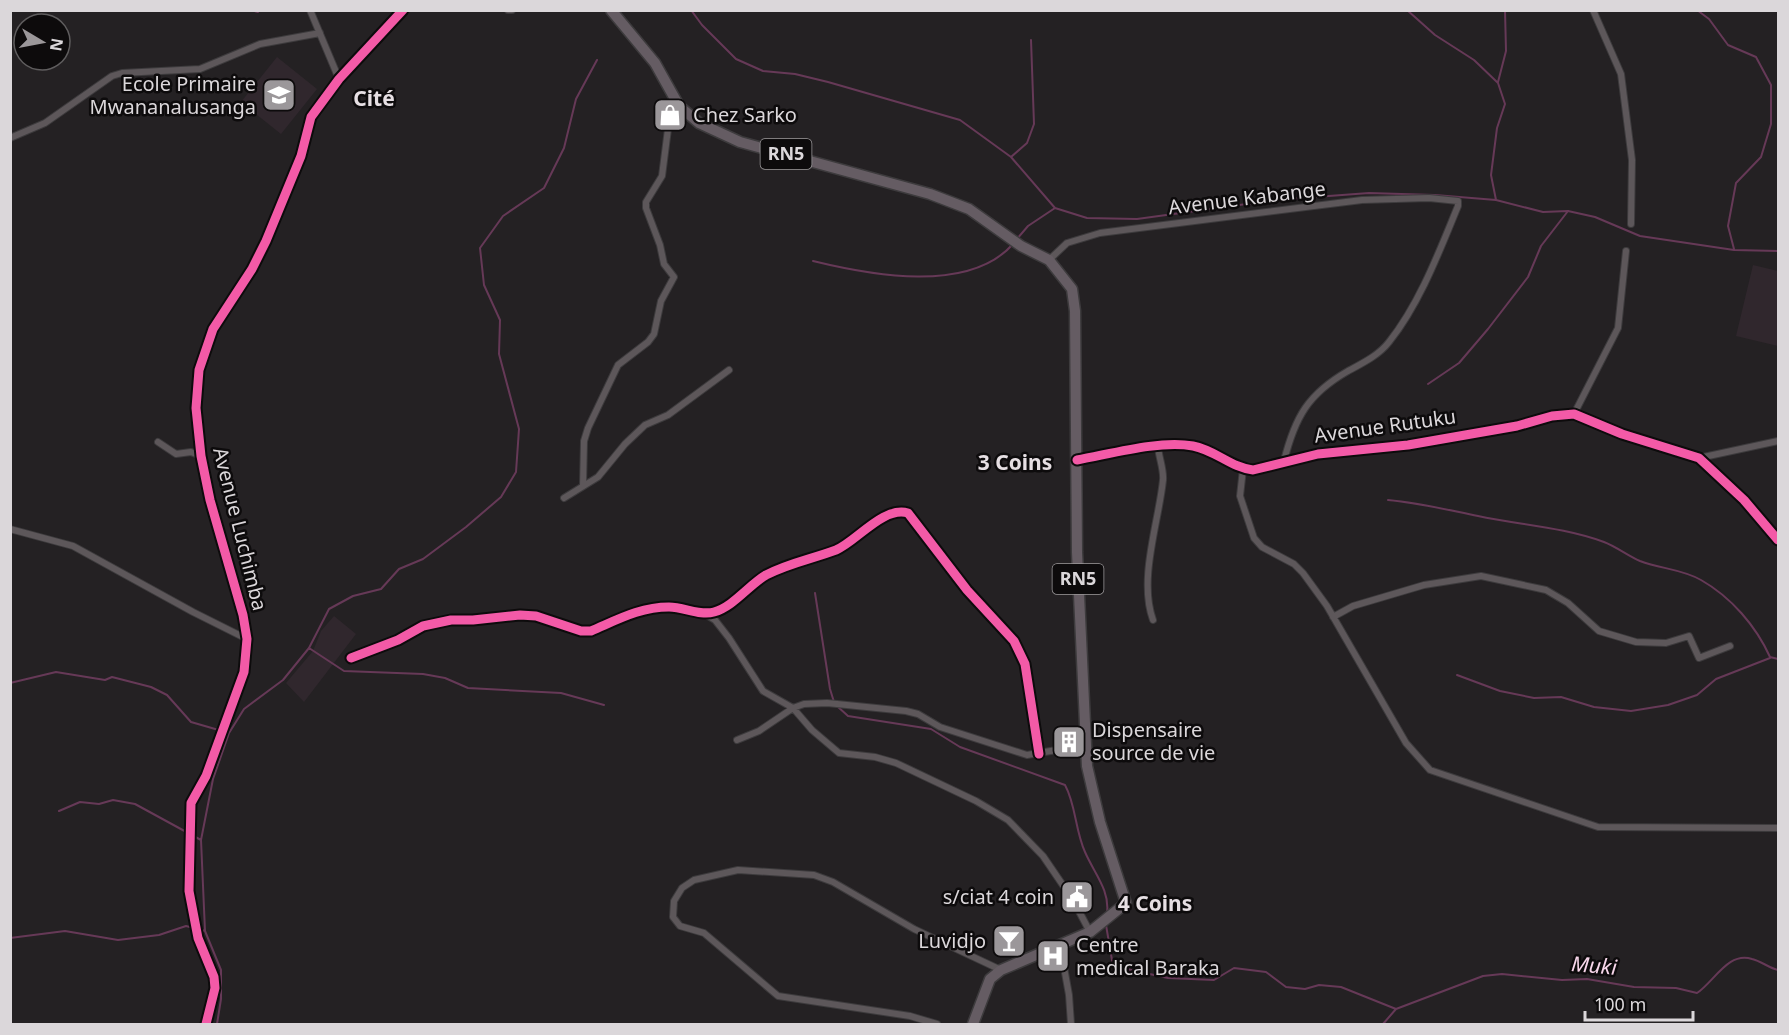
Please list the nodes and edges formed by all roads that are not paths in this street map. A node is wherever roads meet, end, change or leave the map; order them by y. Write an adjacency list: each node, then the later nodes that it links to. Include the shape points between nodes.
1 (310, 10): 5 (street)
2 (403, 10): 6 (street, Avenue Luchimba)
3 (611, 10): 7 (highway, RN5, via 655,63)
4 (1593, 10): 9 (street, via 1620,74 1632,160)
5 (320, 33): 6 (street); 8 (street, via 260,44 200,69 112,76 45,123)
6 (339, 79): 17 (street, Avenue Luchimba, via 311,117 302,156 266,241 205,347 196,408)
7 (679, 106): 11 (highway, RN5, via 699,123 740,142 953,202); 22 (street, via 668,129 662,176 646,202 664,264 674,277 661,301 654,334 618,365 588,428)
8 (10, 138)
9 (1631, 224)
10 (1626, 251): 13 (street, via 1618,328)
11 (1049, 260): 19 (highway, RN5, via 1072,289); 20 (street, Avenue Kabange, via 1067,243 1100,232 1362,200 1458,201 1435,261 1390,341 1380,352 1310,398 1297,421)
12 (729, 370): 22 (street, via 668,415 645,425 598,477)
13 (1574, 414): 18 (street); 20 (street, Avenue Rutuku, via 1408,445)
14 (1779, 441): 18 (street)
15 (158, 442): 17 (street, via 176,454 191,452)
16 (1158, 447): 19 (street); 21 (street, via 1209,450); 28 (street, via 1164,476 1152,533 1148,606)
17 (201, 456): 29 (street, Avenue Luchimba)
18 (1699, 458): 25 (street)
19 (1077, 460): 34 (highway, RN5, via 1077,562)
20 (1284, 461): 21 (street, Avenue Rutuku, via 1265,469)
21 (1243, 469): 27 (street, via 1240,496 1254,538 1262,547 1294,564)
22 (583, 486): 23 (street)
23 (564, 498)
24 (10, 529): 29 (street, via 73,546)
25 (1779, 540)
26 (705, 614): 31 (street, via 680,607 649,608 591,631 536,616 451,620 423,626); 32 (street, via 729,638 763,691); 35 (street, via 716,612 783,567 838,549 892,514 908,513 967,590 1014,641 1025,664)
27 (1333, 617): 30 (street, via 1353,606 1424,585 1481,576 1546,590 1568,603 1599,631 1636,642 1666,643 1689,636 1699,658); 36 (street, via 1406,743 1430,770 1598,827)
28 (1153, 620)
29 (247, 639): 40 (street, Avenue Luchimba, via 244,672 210,765 191,803 189,878 196,929 215,988)
30 (1730, 646)
31 (351, 658)
32 (793, 708): 33 (street, via 776,722); 35 (street, via 818,702 906,711 996,746 1027,755); 37 (street, via 839,753 896,763 1008,820 1043,856)
33 (737, 740)
34 (1086, 745): 35 (street); 37 (highway, RN5, via 1092,795 1126,898 1126,903)
35 (1039, 754)
36 (1779, 828)
37 (1090, 932): 38 (highway, RN5)
38 (1060, 945): 39 (highway, RN5); 43 (street, via 1070,995)
39 (1001, 970): 41 (street, via 814,875 738,870 694,880 682,888 674,901 673,917 680,926 704,933 778,996 910,1016); 42 (highway, via 990,979)
40 (206, 1024)
41 (937, 1024)
42 (973, 1024)
43 (1071, 1024)

